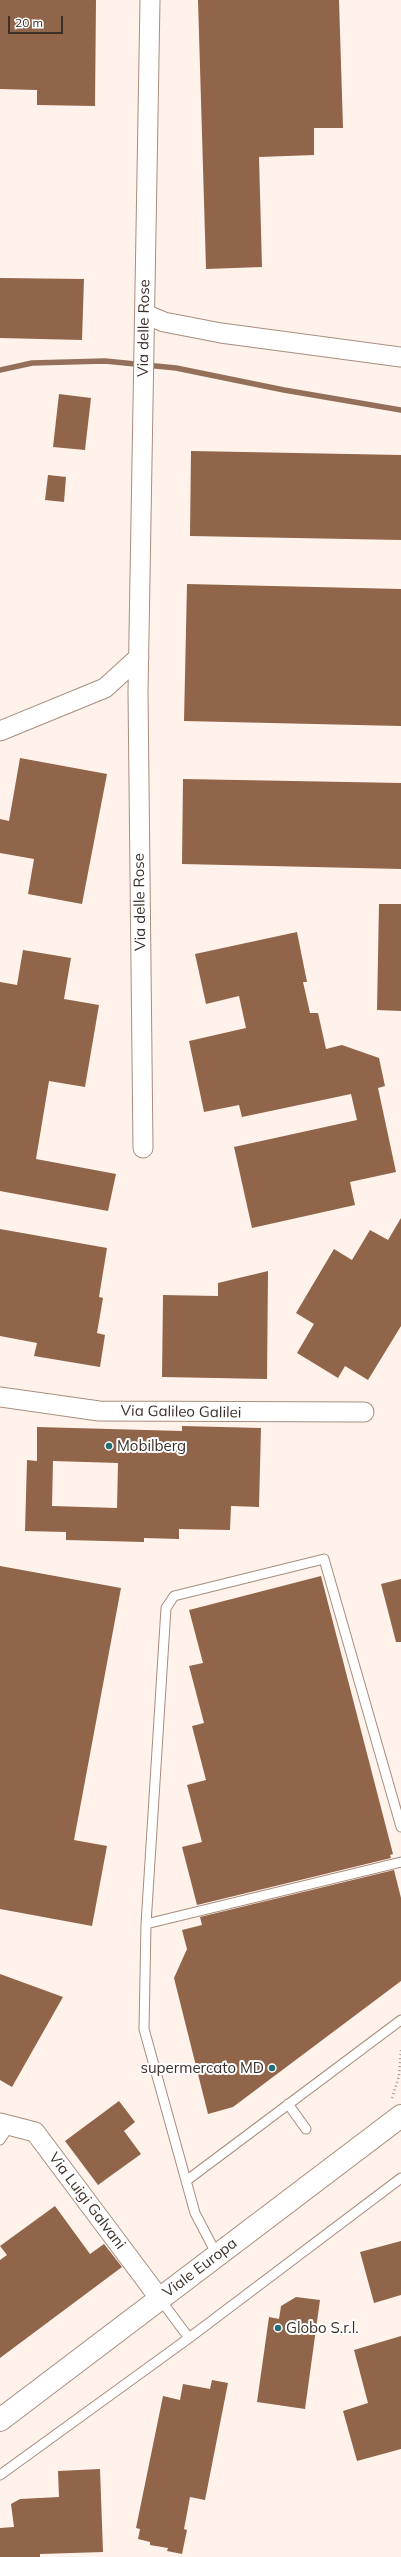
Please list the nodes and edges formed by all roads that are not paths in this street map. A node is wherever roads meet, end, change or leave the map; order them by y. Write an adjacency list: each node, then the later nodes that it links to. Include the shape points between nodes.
1 (150, 0): 2 (street, Via delle Rose)
2 (144, 314): 3 (street, via 164,322 221,333); 4 (street, Via delle Rose)
3 (401, 357)
4 (139, 657): 5 (street, via 105,688); 6 (street, Via delle Rose)
5 (0, 731)
6 (143, 1148)
7 (0, 1397): 8 (street, Via Galileo Galilei, via 99,1411)
8 (364, 1412)
9 (401, 1827): 11 (lane, via 324,1559 174,1596 166,1608)
10 (401, 1862): 11 (lane)
11 (146, 1924): 19 (lane, via 144,2029)
12 (401, 2019): 13 (lane); 14 (lane)
13 (401, 2029)
14 (288, 2104): 17 (lane); 19 (lane)
15 (401, 2116): 20 (street, Viale Europa)
16 (3, 2129): 21 (street, Via Luigi Galvani, via 35,2132)
17 (306, 2129)
18 (401, 2178): 22 (lane)
19 (186, 2181): 20 (lane, via 195,2213)
20 (217, 2255): 21 (street, Viale Europa)
21 (160, 2299): 22 (lane); 23 (street, Viale Europa)
22 (189, 2338): 24 (lane)
23 (0, 2420)
24 (0, 2475)

